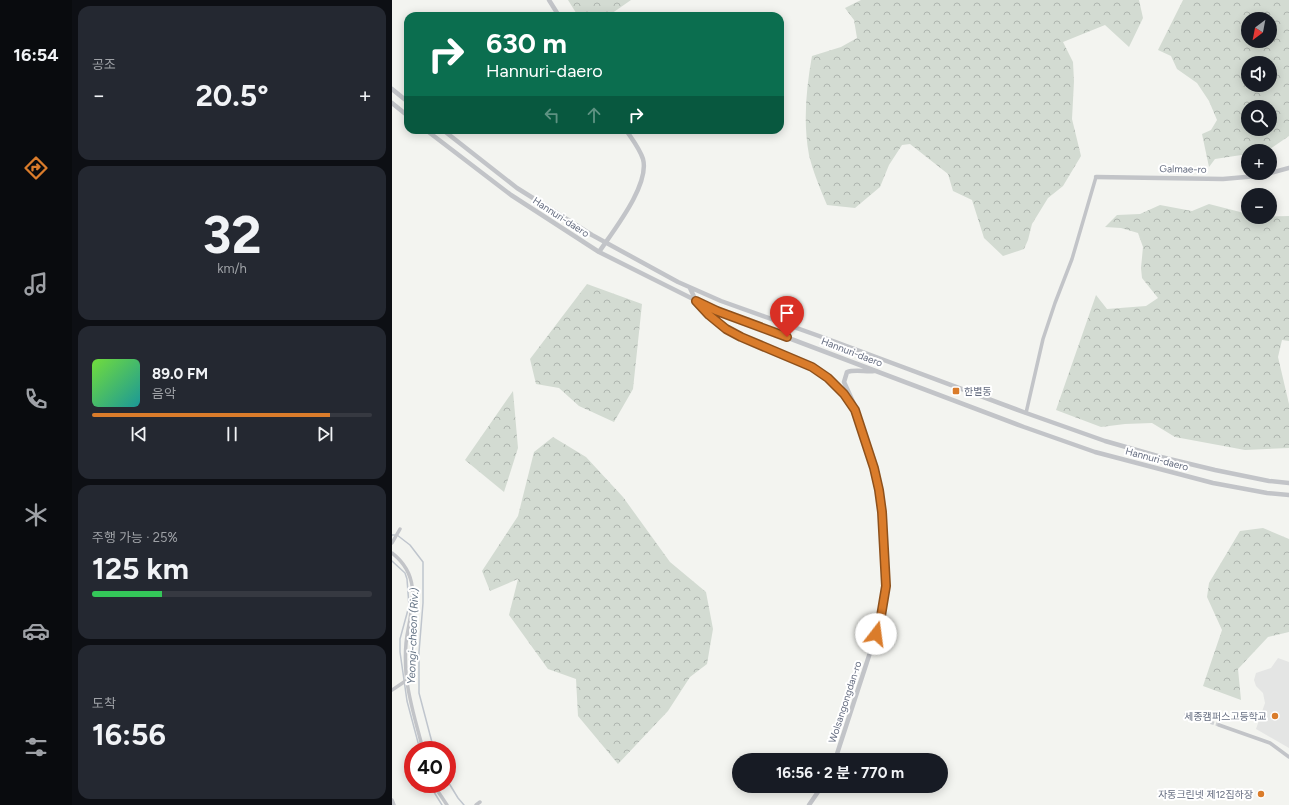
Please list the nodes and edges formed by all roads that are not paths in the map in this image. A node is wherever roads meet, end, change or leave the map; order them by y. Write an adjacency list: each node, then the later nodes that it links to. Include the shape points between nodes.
1 (549, 0): 2 (street)
2 (556, 12)
3 (392, 90): 4 (street)
4 (404, 99)
5 (392, 103): 6 (street)
6 (404, 113)
7 (431, 134): 15 (street, Hannuri-daero, via 511,195)
8 (448, 134): 14 (street, Hannuri-daero, via 517,188)
9 (628, 134): 14 (street, via 643,159 644,177 636,195)
10 (1289, 168): 11 (street, Galmae-ro)
11 (1277, 171)
12 (1096, 177): 13 (street, Galmae-ro); 20 (street, via 1072,259 1043,339)
13 (1241, 177)
14 (605, 243): 15 (street); 16 (street, Hannuri-daero)
15 (599, 252): 17 (street, Hannuri-daero)
16 (690, 288): 17 (street, Wolsangongdan-ro); 20 (street, Hannuri-daero)
17 (696, 301): 18 (street, Hannuri-daero); 19 (street, Wolsangongdan-ro, via 726,329 812,367 828,378)
18 (878, 371): 19 (street, via 848,372 844,382); 22 (street, Hannuri-daero, via 1095,452 1213,483)
19 (855, 410): 32 (street, Wolsangongdan-ro, via 867,442 879,490 886,586 880,622)
20 (1026, 413): 21 (street, Hannuri-daero, via 1105,441 1161,457 1223,472)
21 (1289, 483)
22 (1289, 495)
23 (400, 529): 24 (street)
24 (392, 543)
25 (392, 553): 26 (street, via 404,564 412,583 412,614 406,649)
26 (405, 682): 27 (street); 31 (street)
27 (392, 690)
28 (1186, 714): 29 (street)
29 (1195, 717)
30 (1219, 725): 33 (street, via 1270,743)
31 (421, 741)
32 (837, 753)
33 (1289, 757)
34 (439, 793): 39 (street)
35 (817, 793): 41 (street)
36 (392, 800): 38 (street)
37 (480, 802): 40 (street)
38 (394, 805)
39 (447, 805)
40 (476, 805)
41 (809, 805)

